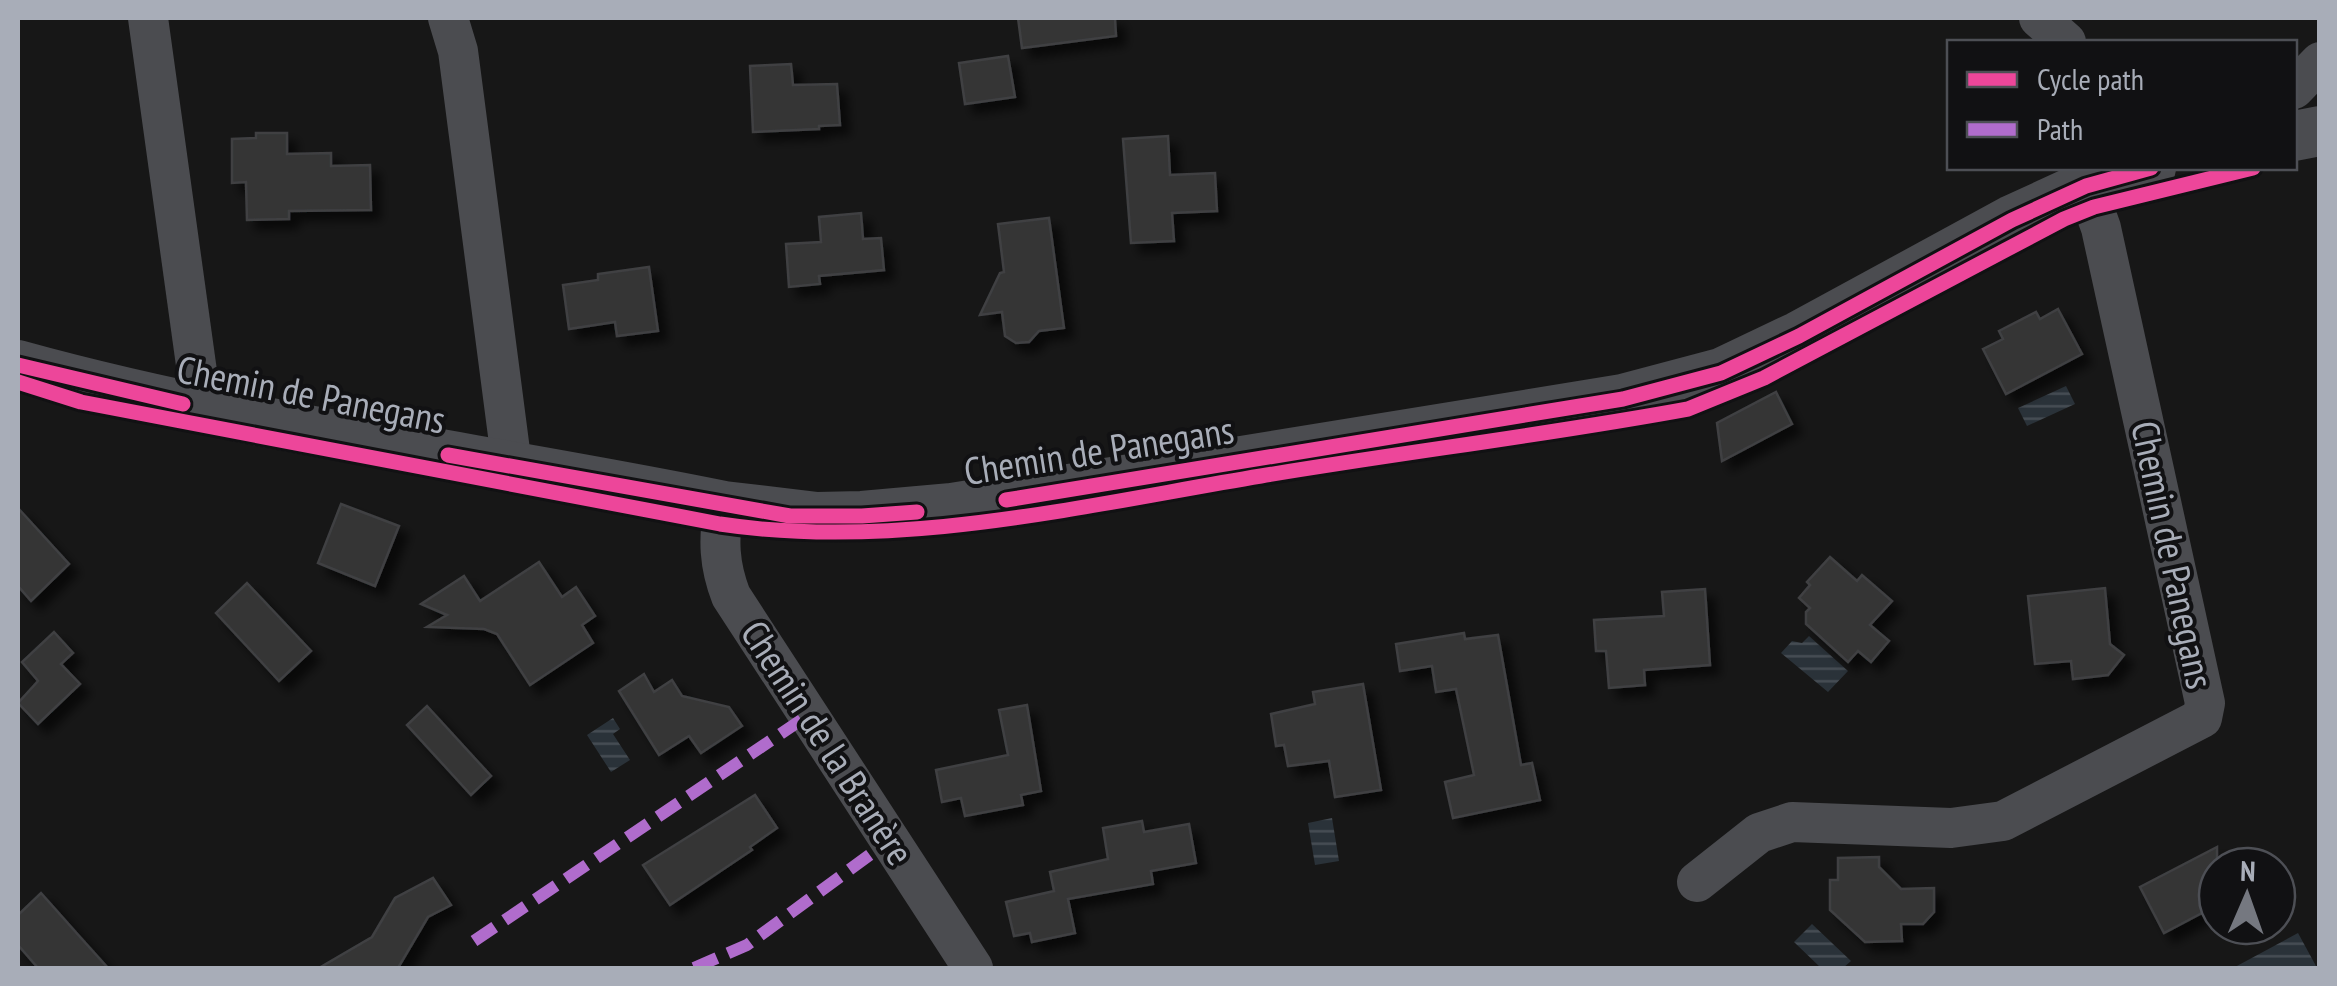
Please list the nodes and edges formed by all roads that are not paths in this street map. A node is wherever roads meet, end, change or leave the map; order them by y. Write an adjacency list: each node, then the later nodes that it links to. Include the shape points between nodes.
1 (148, 18): 10 (street, Chemin de Panegans)
2 (448, 18): 11 (street, Chemin de Panegans, via 458,51)
3 (2038, 18): 4 (street)
4 (2064, 40)
5 (2320, 62): 6 (street)
6 (2297, 86)
7 (2143, 170): 8 (street, Chemin de Panegans)
8 (2086, 186): 12 (street, Chemin de Panegans, via 1760,355 1663,391 952,508 818,517); 13 (street, Chemin de Panegans, via 2101,228 2201,684 2202,718 1995,824 1792,822 1758,833)
9 (18, 365): 10 (street, Chemin de Panegans)
10 (202, 408): 11 (street, Chemin de Panegans)
11 (512, 466): 12 (street, Chemin de Panegans)
12 (724, 506): 14 (street, Chemin de la Branère, via 719,548 731,596)
13 (1697, 882)
14 (973, 968)

